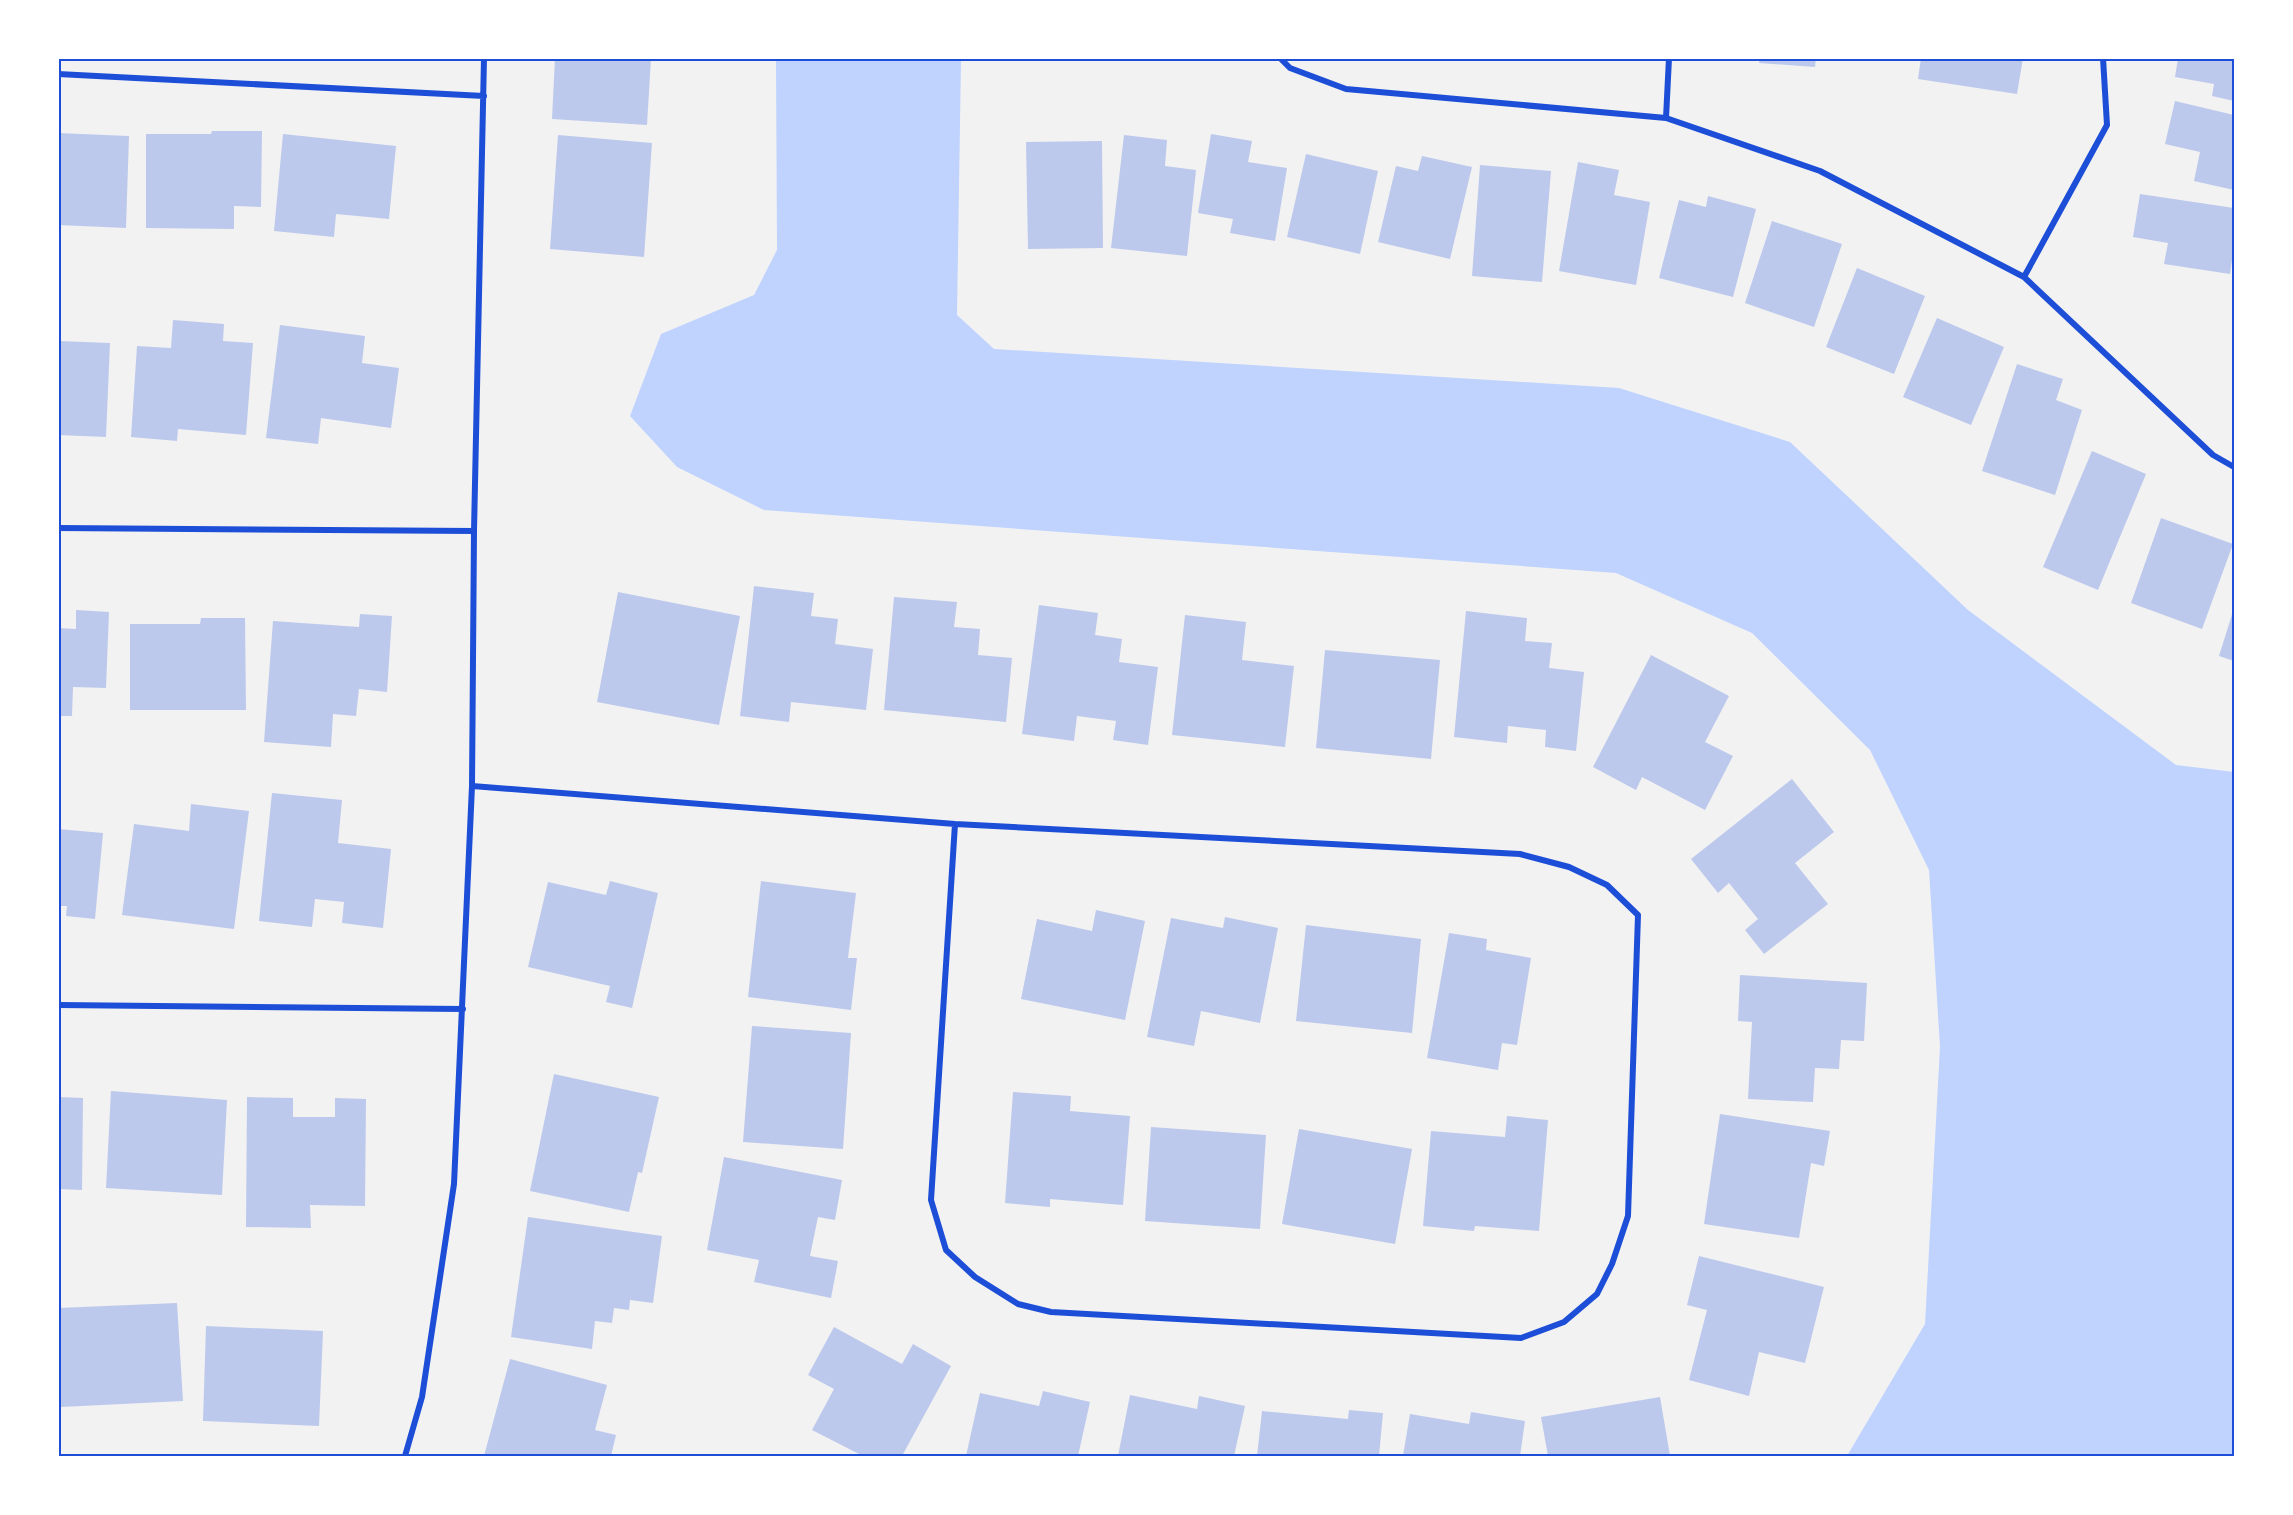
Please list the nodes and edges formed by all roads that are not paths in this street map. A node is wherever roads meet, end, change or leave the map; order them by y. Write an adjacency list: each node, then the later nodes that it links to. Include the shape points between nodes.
1 (484, 58): 6 (street)
2 (1280, 58): 7 (street, via 1290,68 1346,90)
3 (1669, 58): 7 (street)
4 (2103, 58): 8 (street, via 2107,125)
5 (58, 74): 6 (street)
6 (484, 96): 11 (street)
7 (1666, 118): 8 (street, via 1820,171)
8 (2024, 277): 9 (street, via 2213,455)
9 (2235, 467)
10 (58, 528): 11 (street)
11 (474, 531): 12 (street)
12 (472, 786): 13 (street); 15 (street)
13 (955, 824): 13 (street, via 931,1200 946,1250 975,1277 1017,1304 1051,1312 1521,1338 1564,1322 1597,1294 1629,1216 1638,915 1608,885 1569,867 1520,854)
14 (58, 1005): 15 (street)
15 (463, 1009): 16 (street, via 454,1184 422,1397)
16 (405, 1456)

